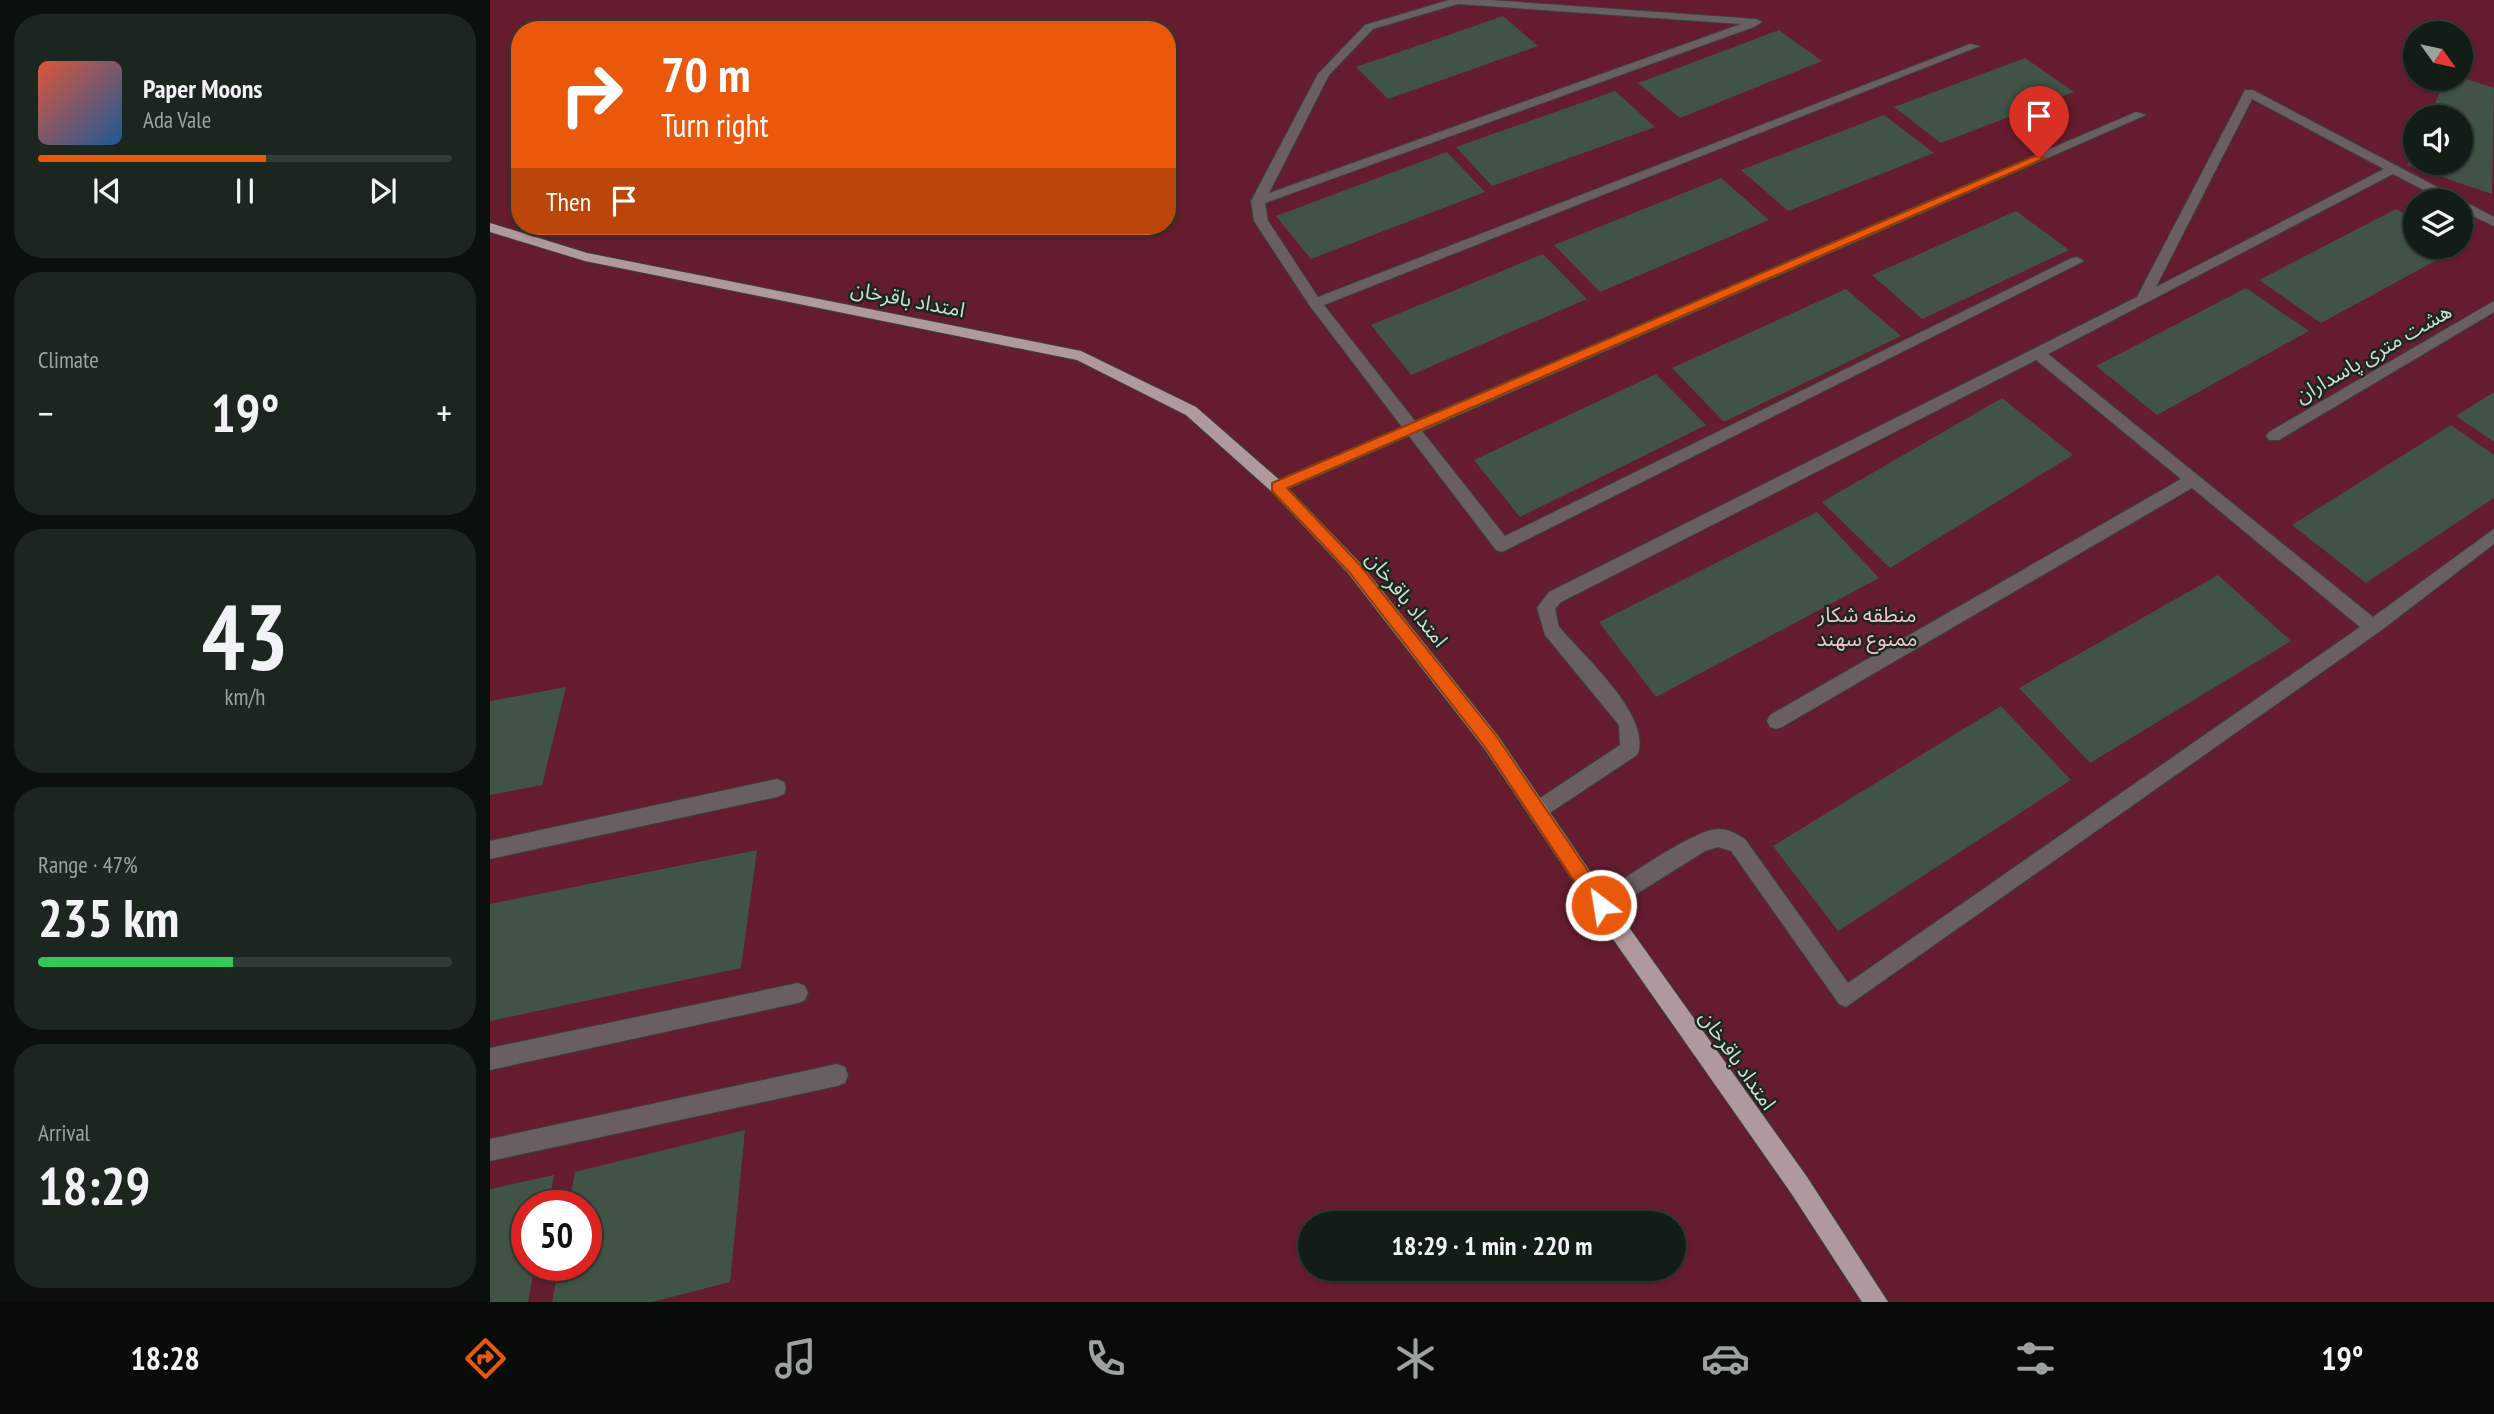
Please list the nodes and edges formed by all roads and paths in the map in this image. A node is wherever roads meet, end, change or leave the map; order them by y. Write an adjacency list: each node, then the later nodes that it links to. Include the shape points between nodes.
1 (1974, 46): 13 (street)
2 (2140, 115): 16 (street)
3 (2393, 169): 4 (street); 12 (street); 12 (street, via 2249,93)
4 (2432, 189)
5 (1258, 201): 5 (street, via 1389,154 1756,22 1457,1 1369,27 1324,74); 13 (street, via 1261,222)
6 (2473, 211): 7 (street)
7 (2494, 222)
8 (490, 227): 9 (main road, امتداد باقرخان)
9 (511, 234)
10 (515, 235): 19 (main road, امتداد باقرخان, via 585,257 1081,356 1191,411)
11 (2077, 261): 16 (street, via 1502,545)
12 (2142, 300): 15 (street)
13 (1315, 303): 16 (street)
14 (2494, 306): 17 (street, هشت متری پاسداران)
15 (2039, 354): 18 (street); 24 (street, via 1555,597 1546,608 1550,630 1610,698 1632,737 1630,749)
16 (1411, 429): 19 (street)
17 (2274, 436)
18 (2194, 479): 21 (street); 22 (street)
19 (1277, 487): 24 (main road, امتداد باقرخان, via 1354,568 1491,742)
20 (2494, 535): 21 (street)
21 (2372, 627): 26 (street, via 1846,997 1738,845 1728,838 1714,837 1698,845)
22 (1776, 721)
23 (778, 788): 25 (street)
24 (1538, 810): 26 (main road, امتداد باقرخان)
25 (490, 850)
26 (1601, 905): 31 (main road, امتداد باقرخان)
27 (798, 993): 28 (street)
28 (490, 1059)
29 (837, 1075): 30 (street)
30 (490, 1150)
31 (1876, 1302)

